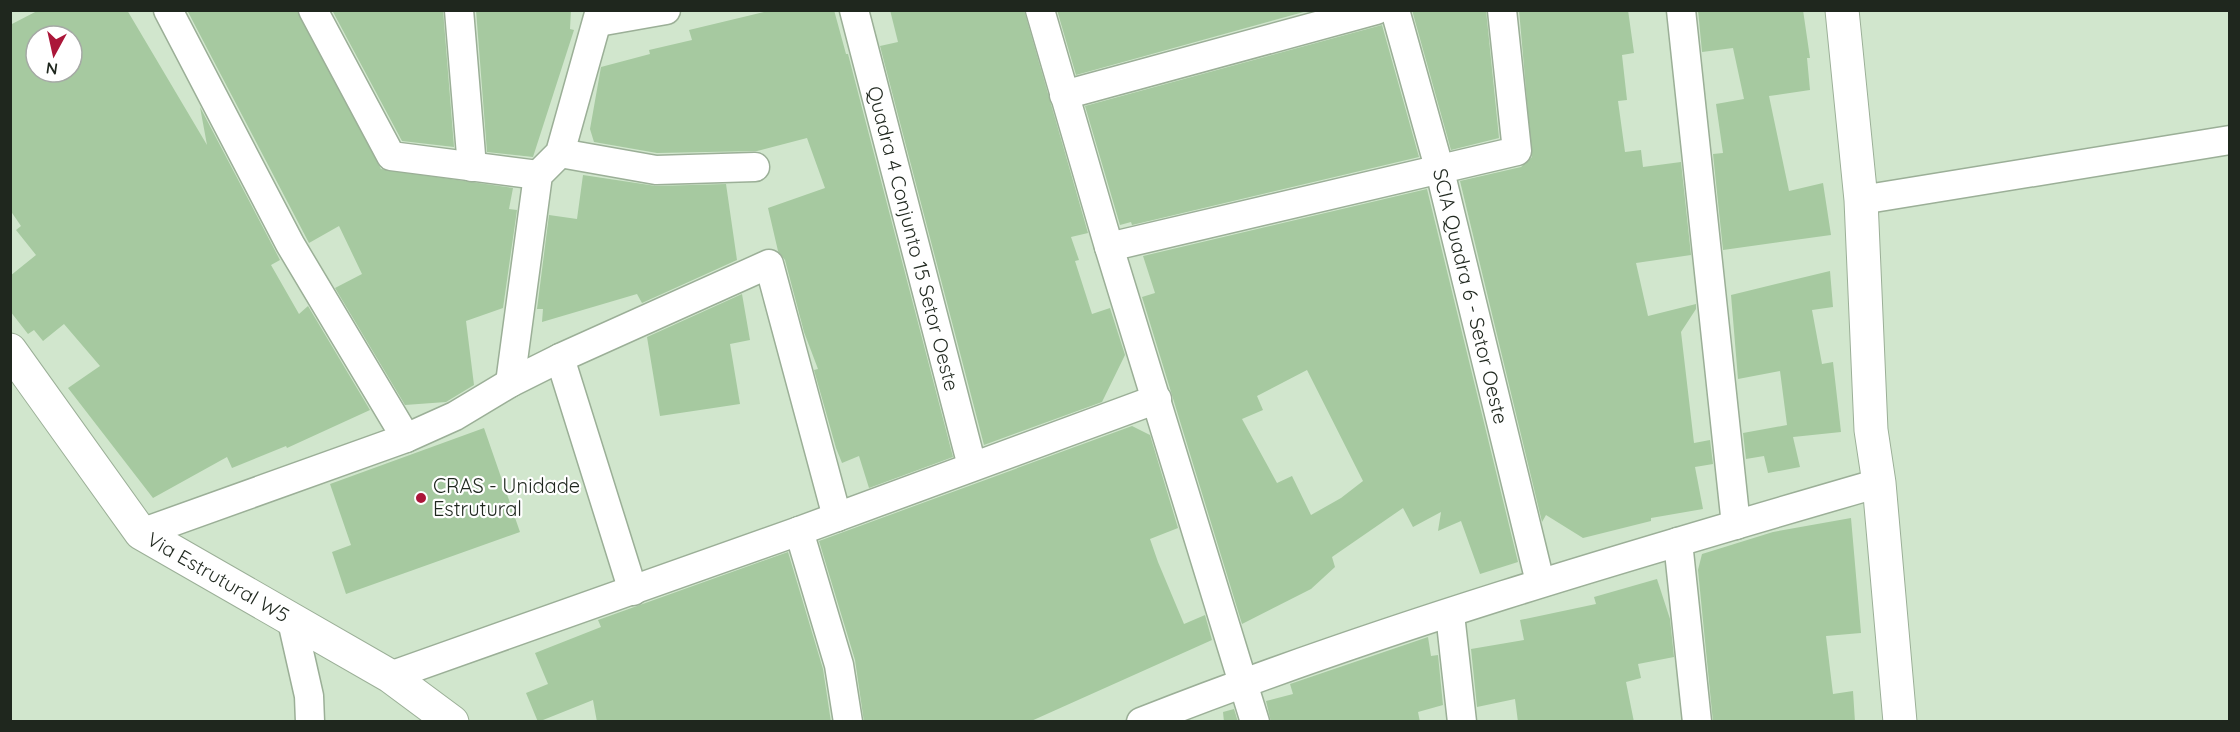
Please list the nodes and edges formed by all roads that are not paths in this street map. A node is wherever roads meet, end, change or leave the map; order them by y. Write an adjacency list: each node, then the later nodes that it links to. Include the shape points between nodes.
1 (168, 10): 26 (street, via 290,244)
2 (313, 10): 16 (street, via 391,156)
3 (459, 10): 16 (street)
4 (666, 10): 12 (street)
5 (854, 10): 27 (street, Quadra 4 Conjunto 15 Setor Oeste)
6 (1040, 10): 13 (street)
7 (1376, 10): 13 (street)
8 (1395, 10): 18 (street, SCIA Quadra 6 - Setor Oeste)
9 (1502, 10): 18 (street, via 1517,151)
10 (1681, 10): 30 (street)
11 (1842, 10): 20 (street)
12 (599, 16): 15 (street)
13 (1064, 95): 21 (street)
14 (2229, 140): 20 (street)
15 (560, 153): 17 (street, via 656,170); 19 (street)
16 (472, 167): 19 (street)
17 (755, 167)
18 (1440, 171): 21 (street); 34 (street, SCIA Quadra 6 - Setor Oeste)
19 (538, 175): 24 (street)
20 (1861, 200): 28 (street, via 1871,430)
21 (1108, 247): 25 (street)
22 (10, 350): 32 (street, Via Estrutural W5)
23 (560, 358): 24 (street); 29 (street, via 769,264); 35 (street)
24 (510, 383): 26 (street, via 455,416)
25 (1157, 399): 27 (street); 39 (street)
26 (406, 438): 32 (street)
27 (972, 466): 29 (street)
28 (1879, 483): 30 (street); 47 (street)
29 (837, 517): 31 (street)
30 (1736, 525): 33 (street)
31 (799, 531): 35 (street); 42 (street, via 839,666)
32 (141, 533): 37 (street, Via Estrutural W5)
33 (1678, 542): 34 (street); 46 (street)
34 (1540, 582): 36 (street)
35 (633, 591): 38 (street)
36 (1450, 614): 39 (street); 45 (street)
37 (292, 621): 38 (street, Via Estrutural W5); 40 (street, via 309,696)
38 (390, 676): 41 (street, Via Estrutural W5)
39 (1244, 681): 43 (street); 44 (street)
40 (310, 722)
41 (452, 722)
42 (848, 722)
43 (1141, 722)
44 (1255, 722)
45 (1462, 722)
46 (1697, 722)
47 (1900, 722)

